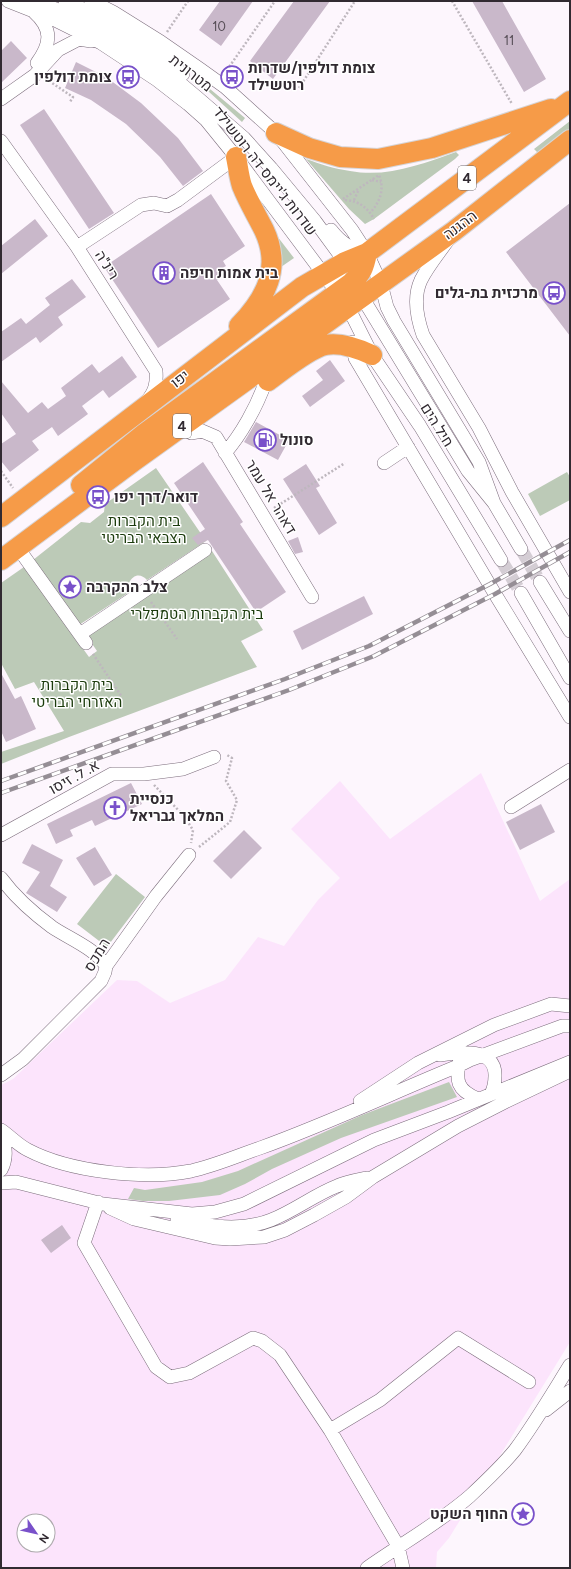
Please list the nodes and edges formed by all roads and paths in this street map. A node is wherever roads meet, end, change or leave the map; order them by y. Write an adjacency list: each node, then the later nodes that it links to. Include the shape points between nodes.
1 (8, 1): 8 (street, שדרות ג'יימס דה רוטשילד)
2 (65, 1): 31 (street, מטרונית, via 110,24 187,77 279,164 345,245)
3 (91, 1): 19 (street, שדרות ג'יימס דה רוטשילד, via 113,12 200,68)
4 (188, 1): 9 (path)
5 (275, 1): 11 (path)
6 (355, 1): 14 (path)
7 (452, 1): 18 (path)
8 (32, 5): 10 (street, שדרות ג'יימס דה רוטשילד); 13 (street, via 45,25 48,44 46,51); 34 (street, מטרונית, via 64,12 107,33 174,78 244,138 315,220)
9 (167, 32)
10 (101, 43): 13 (street, via 79,39 68,44 58,50); 22 (street, שדרות ג'יימס דה רוטשילד, via 135,64 188,104 206,120)
11 (227, 70)
12 (49, 81): 16 (path, via 73,97)
13 (23, 84): 15 (street)
14 (299, 88)
15 (1, 99)
16 (70, 102)
17 (569, 102): 19 (highway, via 432,148 378,159 340,156 309,148); 31 (highway, 4)
18 (514, 108)
19 (276, 133): 31 (street, שדרות ג'יימס דה רוטשילד)
20 (570, 140): 29 (highway, ההגנה / 4)
21 (1, 141): 30 (street, רינ"ה)
22 (236, 157): 30 (street, via 178,200 167,206 154,203 141,205); 32 (street, שדרות ג'יימס דה רוטשילד); 37 (highway, via 242,186 265,232 272,272 268,286 246,318)
23 (372, 180): 24 (path); 24 (path, via 379,175); 25 (path)
24 (382, 182): 27 (path, via 380,199)
25 (361, 187): 26 (path); 26 (path, via 342,200)
26 (354, 200): 27 (path)
27 (370, 212): 28 (path)
28 (374, 219)
29 (454, 231): 33 (highway, ההגנה / 4); 58 (street, via 421,281 417,302 418,321 423,335 479,428 512,492)
30 (77, 248): 39 (street, רינ"ה, via 156,371 157,382 151,397)
31 (367, 253): 33 (street, חיל הים); 34 (highway, יפו / 4)
32 (324, 273): 34 (highway, יפו / 4); 37 (highway, יפו / 4)
33 (381, 284): 34 (highway, ההגנה / 4); 48 (street, חיל הים, via 387,307 479,462)
34 (351, 291): 35 (street); 36 (street, חיל הים); 43 (highway, יפו / 4); 48 (street, חיל הים, via 468,471); 51 (highway, via 145,433 29,531)
35 (353, 348): 36 (highway); 38 (highway, via 326,345 314,350); 41 (street, via 355,358)
36 (372, 355): 55 (street, חיל הים, via 420,426)
37 (202, 363): 39 (highway, יפו / 4)
38 (265, 383): 40 (highway); 42 (street, via 258,400)
39 (138, 412): 47 (highway, יפו / 4)
40 (191, 433): 42 (street, דאהר אל עמר, via 202,431 216,437); 43 (highway)
41 (408, 447): 45 (street); 66 (street)
42 (225, 452): 49 (street, דאהר אל עמר)
43 (134, 461): 51 (highway, יפו / 4)
44 (345, 463): 49 (path)
45 (384, 463)
46 (1, 471): 47 (path)
47 (22, 501): 50 (highway, יפו / 4)
48 (494, 502): 52 (street, חיל הים)
49 (262, 515): 60 (street, דאהר אל עמר)
50 (1, 517)
51 (18, 548): 54 (highway, יפו / 4); 62 (street)
52 (520, 549)
53 (205, 550): 57 (street)
54 (1, 560)
55 (501, 560)
56 (540, 582): 61 (street)
57 (144, 591): 62 (street); 63 (path)
58 (570, 592)
59 (521, 593): 64 (street)
60 (312, 597)
61 (570, 631)
62 (83, 639): 65 (path)
63 (177, 639)
64 (570, 678)
65 (122, 697)
66 (570, 717)
67 (214, 757): 69 (street, א. ל. זיסו, via 183,769); 72 (path, via 226,754 232,758 226,781 238,800 230,822)
68 (570, 770): 70 (street)
69 (144, 774): 71 (street, א. ל. זיסו, via 112,774); 72 (path, via 184,816 193,830)
70 (511, 806)
71 (1, 835)
72 (189, 855): 74 (street, המכס)
73 (1, 878): 74 (street, via 29,909 98,956)
74 (106, 966): 84 (street, המכס, via 101,981 23,1059)
75 (570, 1006): 77 (street, via 551,1004)
76 (567, 1024): 79 (street)
77 (485, 1029): 78 (street, via 469,1042); 81 (street)
78 (463, 1053): 79 (street); 81 (street, via 438,1056); 82 (street)
79 (482, 1056): 82 (street); 85 (street, via 488,1059 495,1071 495,1087)
80 (570, 1062): 85 (street)
81 (418, 1063): 89 (street, via 347,1109)
82 (458, 1066): 86 (street, via 460,1086 466,1094); 89 (street)
83 (570, 1072): 92 (street, via 458,1126 314,1216 264,1237 215,1238 134,1219)
84 (1, 1075)
85 (491, 1094): 86 (street)
86 (478, 1100): 92 (street, via 374,1140 244,1204 215,1212 192,1214)
87 (1, 1130): 89 (street, via 27,1150 64,1164 128,1175 190,1170 218,1163)
88 (1, 1134): 90 (street, via 6,1156)
89 (284, 1139)
90 (1, 1170)
91 (1, 1184): 92 (street, via 16,1182)
92 (100, 1203): 97 (street, via 84,1243 156,1367 170,1377 189,1373 253,1338 262,1341 280,1355)
93 (570, 1365): 96 (street)
94 (529, 1382): 97 (street, via 458,1338 380,1400)
95 (570, 1391): 96 (street)
96 (537, 1418): 98 (street, via 514,1451 469,1496)
97 (330, 1430): 98 (street)
98 (398, 1546): 99 (street); 100 (street)
99 (367, 1568)
100 (402, 1568)

